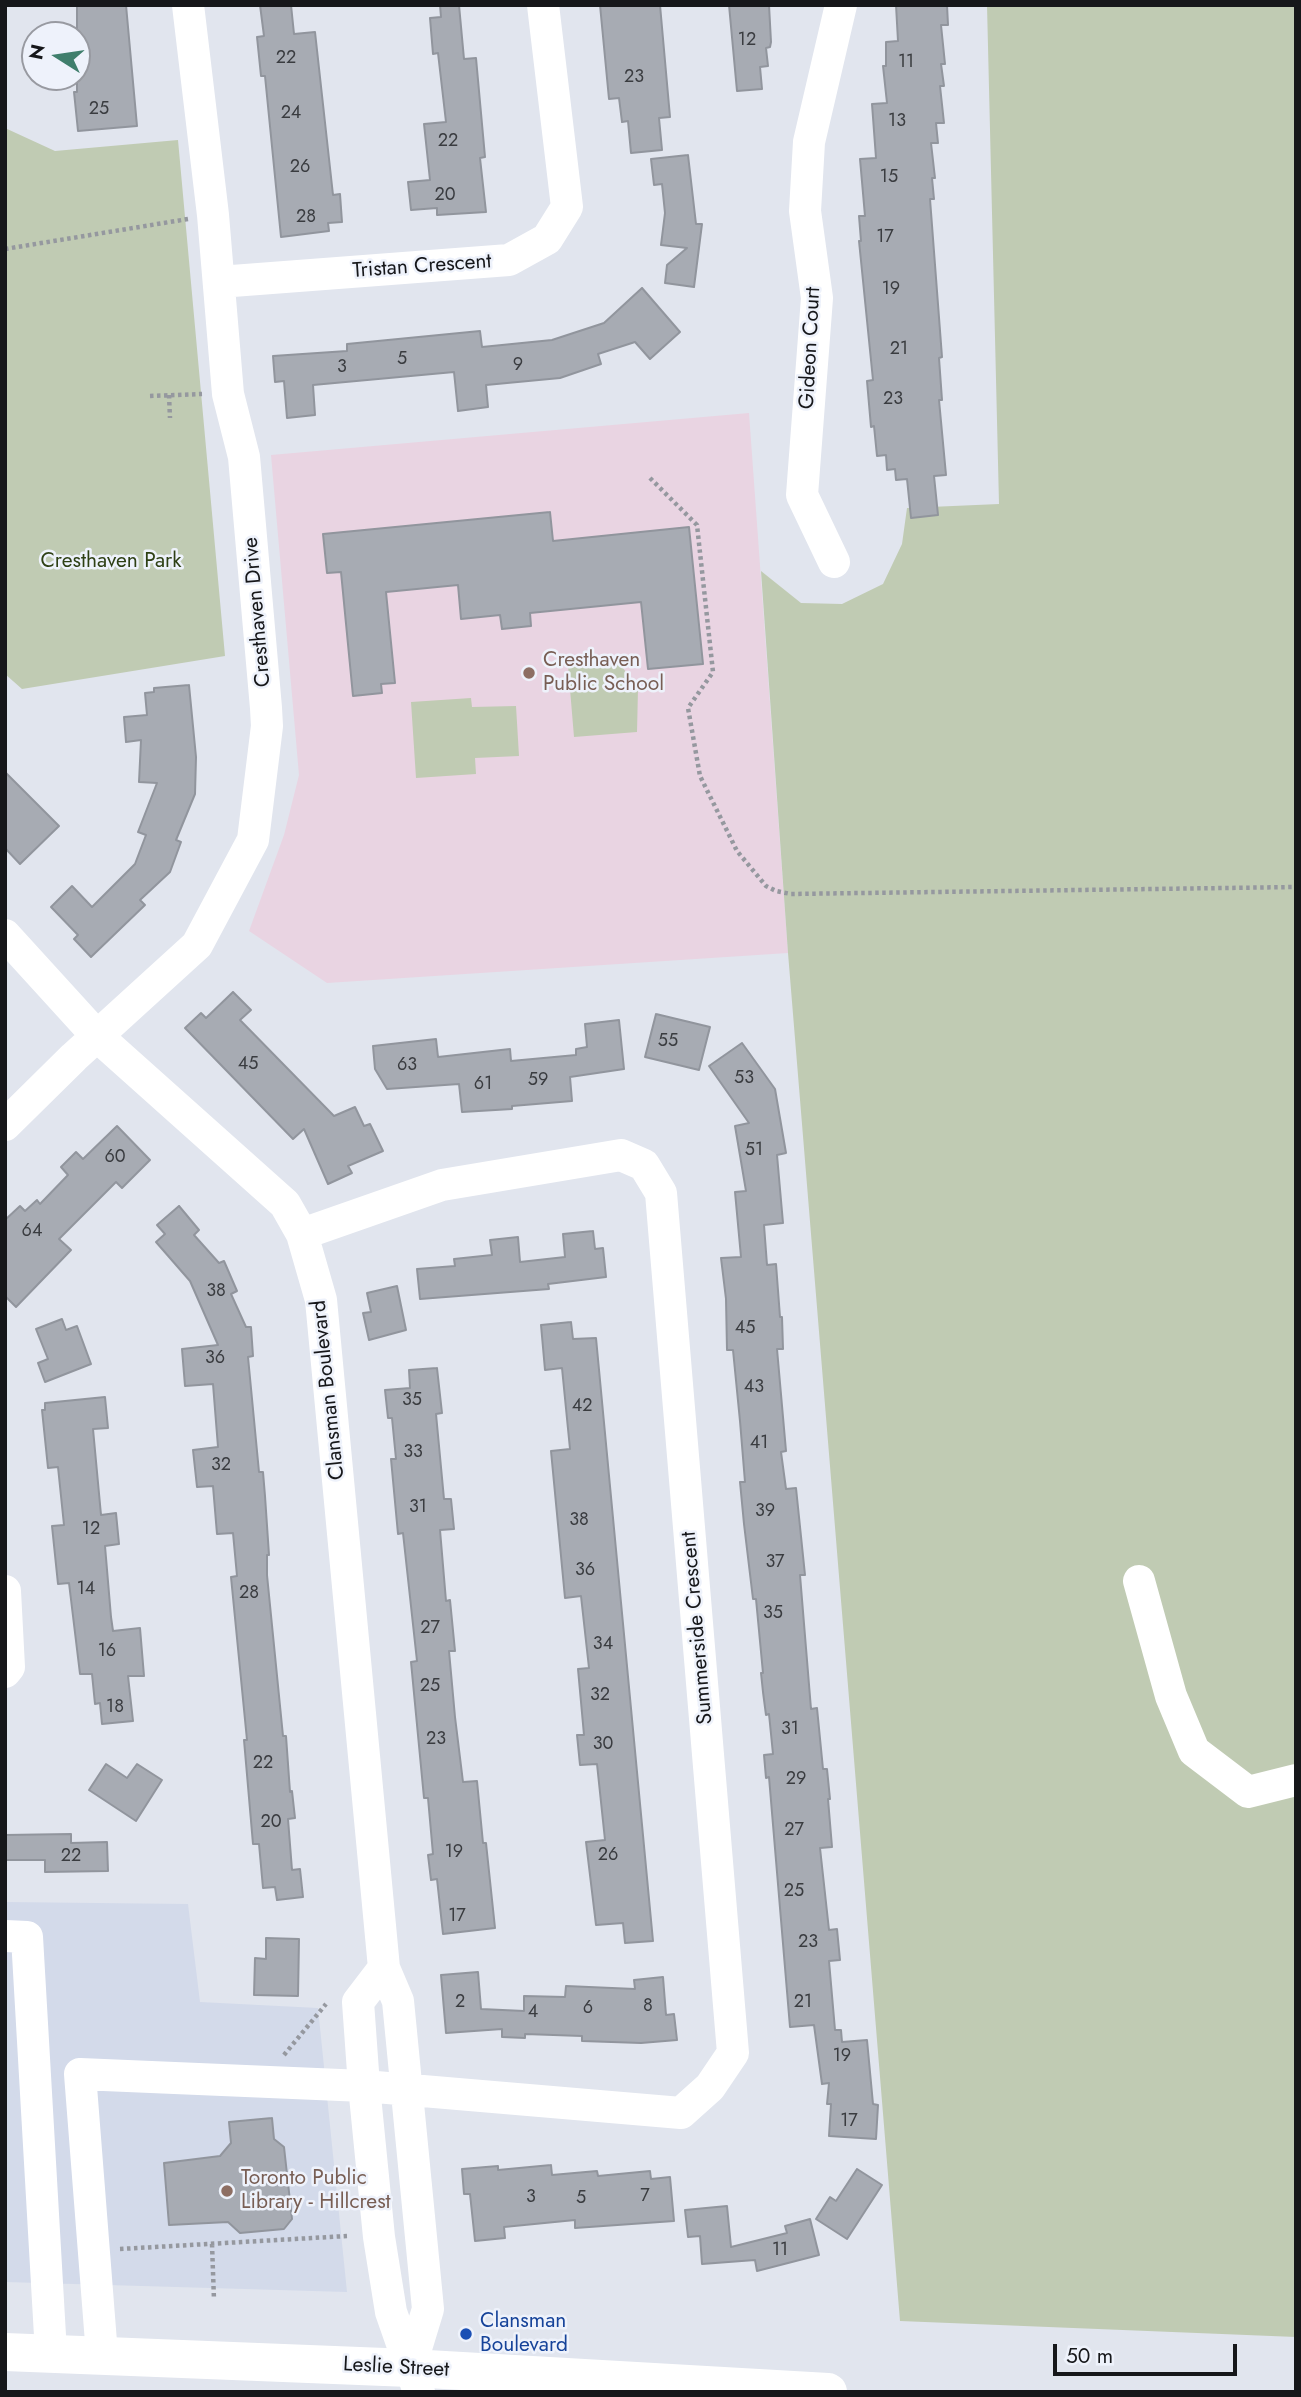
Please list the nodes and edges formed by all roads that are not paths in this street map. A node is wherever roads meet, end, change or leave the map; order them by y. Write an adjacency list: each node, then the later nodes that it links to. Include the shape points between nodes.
1 (188, 5): 4 (street, Cresthaven Drive)
2 (543, 5): 4 (street, Tristan Crescent, via 567,207 547,239 509,260)
3 (841, 5): 5 (street, Gideon Court, via 809,142 805,211 817,298 802,495)
4 (219, 282): 7 (street, Cresthaven Drive, via 228,394 244,457 266,708 253,840 197,945)
5 (834, 562)
6 (5, 935): 7 (street, Clansman Boulevard)
7 (97, 1036): 8 (street, Cresthaven Drive); 9 (street, Clansman Boulevard, via 285,1204)
8 (5, 1125)
9 (302, 1234): 15 (street, Clansman Boulevard, via 321,1300); 17 (street, Summerside Crescent, via 442,1185 621,1155 643,1165 661,1193 733,2053 710,2087 681,2113)
10 (1139, 1581): 13 (street, via 1171,1696 1194,1751 1248,1792)
11 (5, 1591): 12 (street, via 9,1667)
12 (5, 1672)
13 (1296, 1780)
14 (5, 1936): 19 (street, via 27,1937)
15 (384, 1968): 16 (street, via 358,2001); 17 (street, Clansman Boulevard, via 398,2001)
16 (364, 2087): 17 (street, Summerside Crescent); 20 (street, Summerside Crescent, via 80,2074); 21 (street, via 391,2312)
17 (405, 2090): 21 (street, Clansman Boulevard, via 428,2309)
18 (5, 2352): 19 (main road, Leslie Street)
19 (51, 2353): 20 (main road, Leslie Street)
20 (102, 2355): 21 (main road, Leslie Street)
21 (414, 2380): 22 (main road, Leslie Street)
22 (828, 2392)

